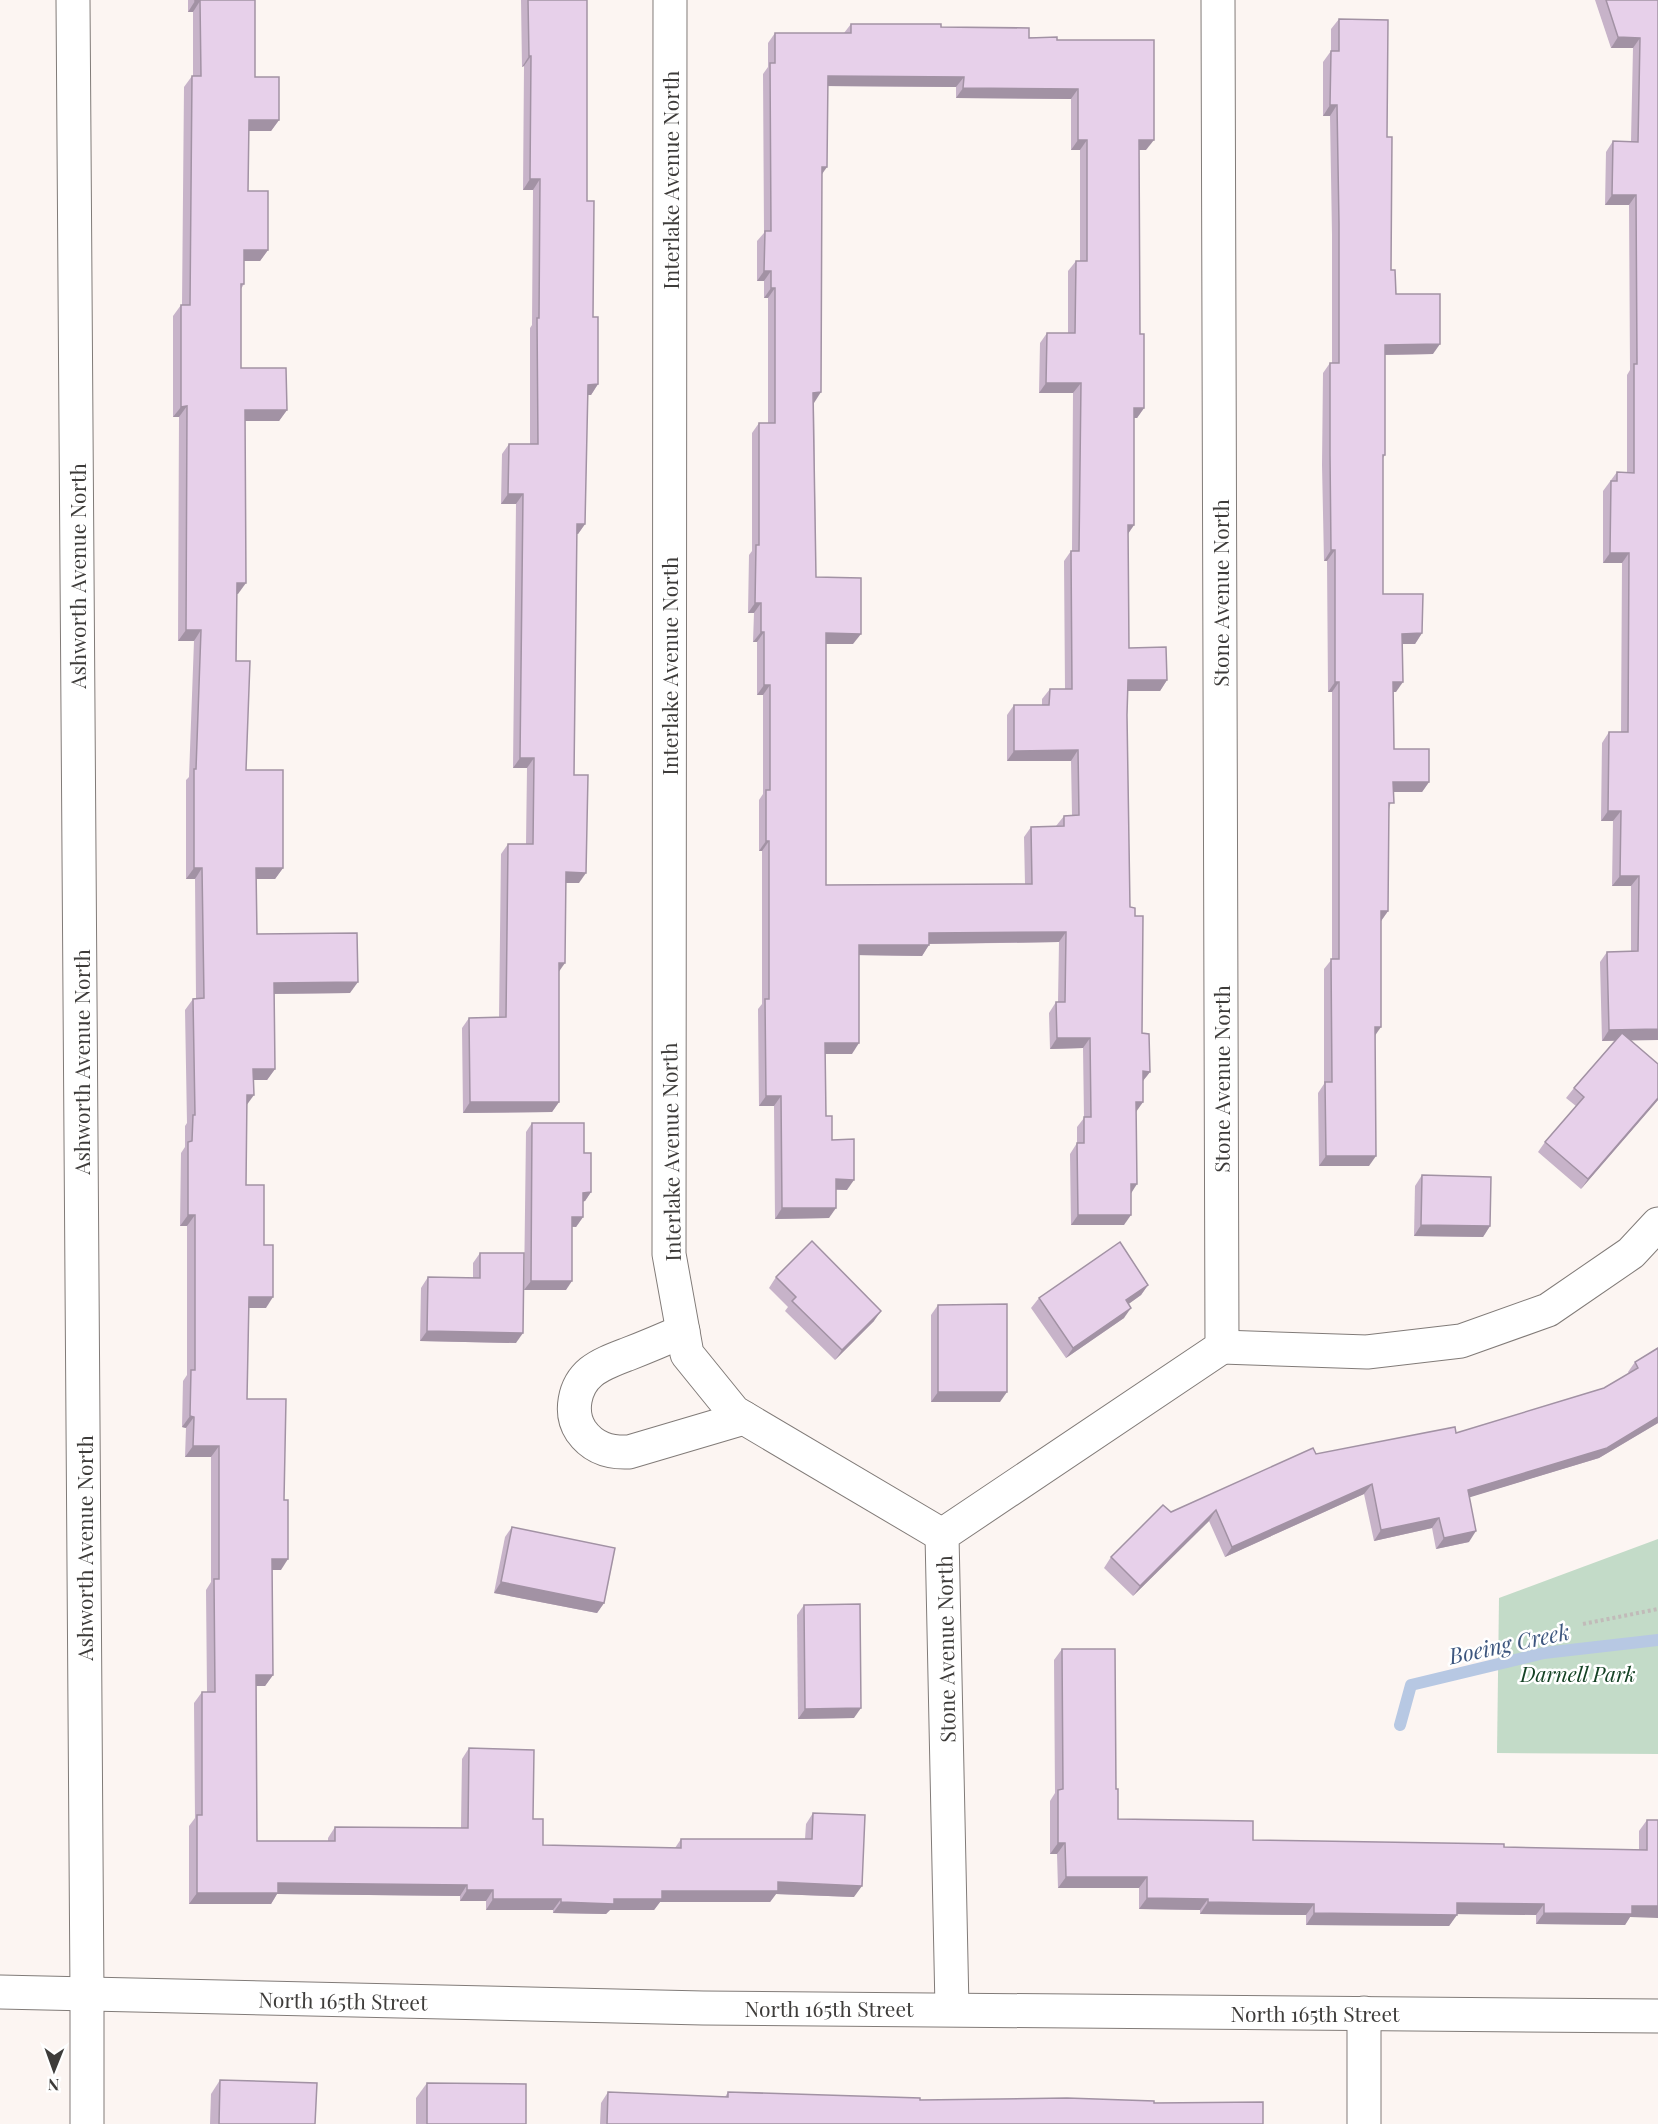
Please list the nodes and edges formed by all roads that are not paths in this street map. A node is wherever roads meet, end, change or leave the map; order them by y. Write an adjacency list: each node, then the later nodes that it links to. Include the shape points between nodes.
1 (73, 0): 10 (street, Ashworth Avenue North)
2 (670, 0): 5 (street, Interlake Avenue North, via 669,1254)
3 (1218, 0): 6 (street, Stone Avenue North)
4 (1658, 1224): 6 (street, via 1631,1253 1548,1310 1461,1341 1367,1352)
5 (683, 1331): 7 (street, Interlake Avenue North, via 687,1354 734,1412); 7 (street, via 590,1373 575,1399 579,1428 588,1440 614,1453)
6 (1222, 1347): 8 (street, Stone Avenue North)
7 (744, 1418): 8 (street, Interlake Avenue North)
8 (942, 1535): 11 (street, Stone Avenue North)
9 (0, 1992): 10 (street, North 165th Street)
10 (87, 1994): 11 (street, North 165th Street, via 703,2008); 14 (street, Ashworth Avenue North)
11 (952, 2008): 12 (street, North 165th Street)
12 (1364, 2013): 13 (street, North 165th Street); 15 (street)
13 (1658, 2016)
14 (87, 2124)
15 (1364, 2124)

